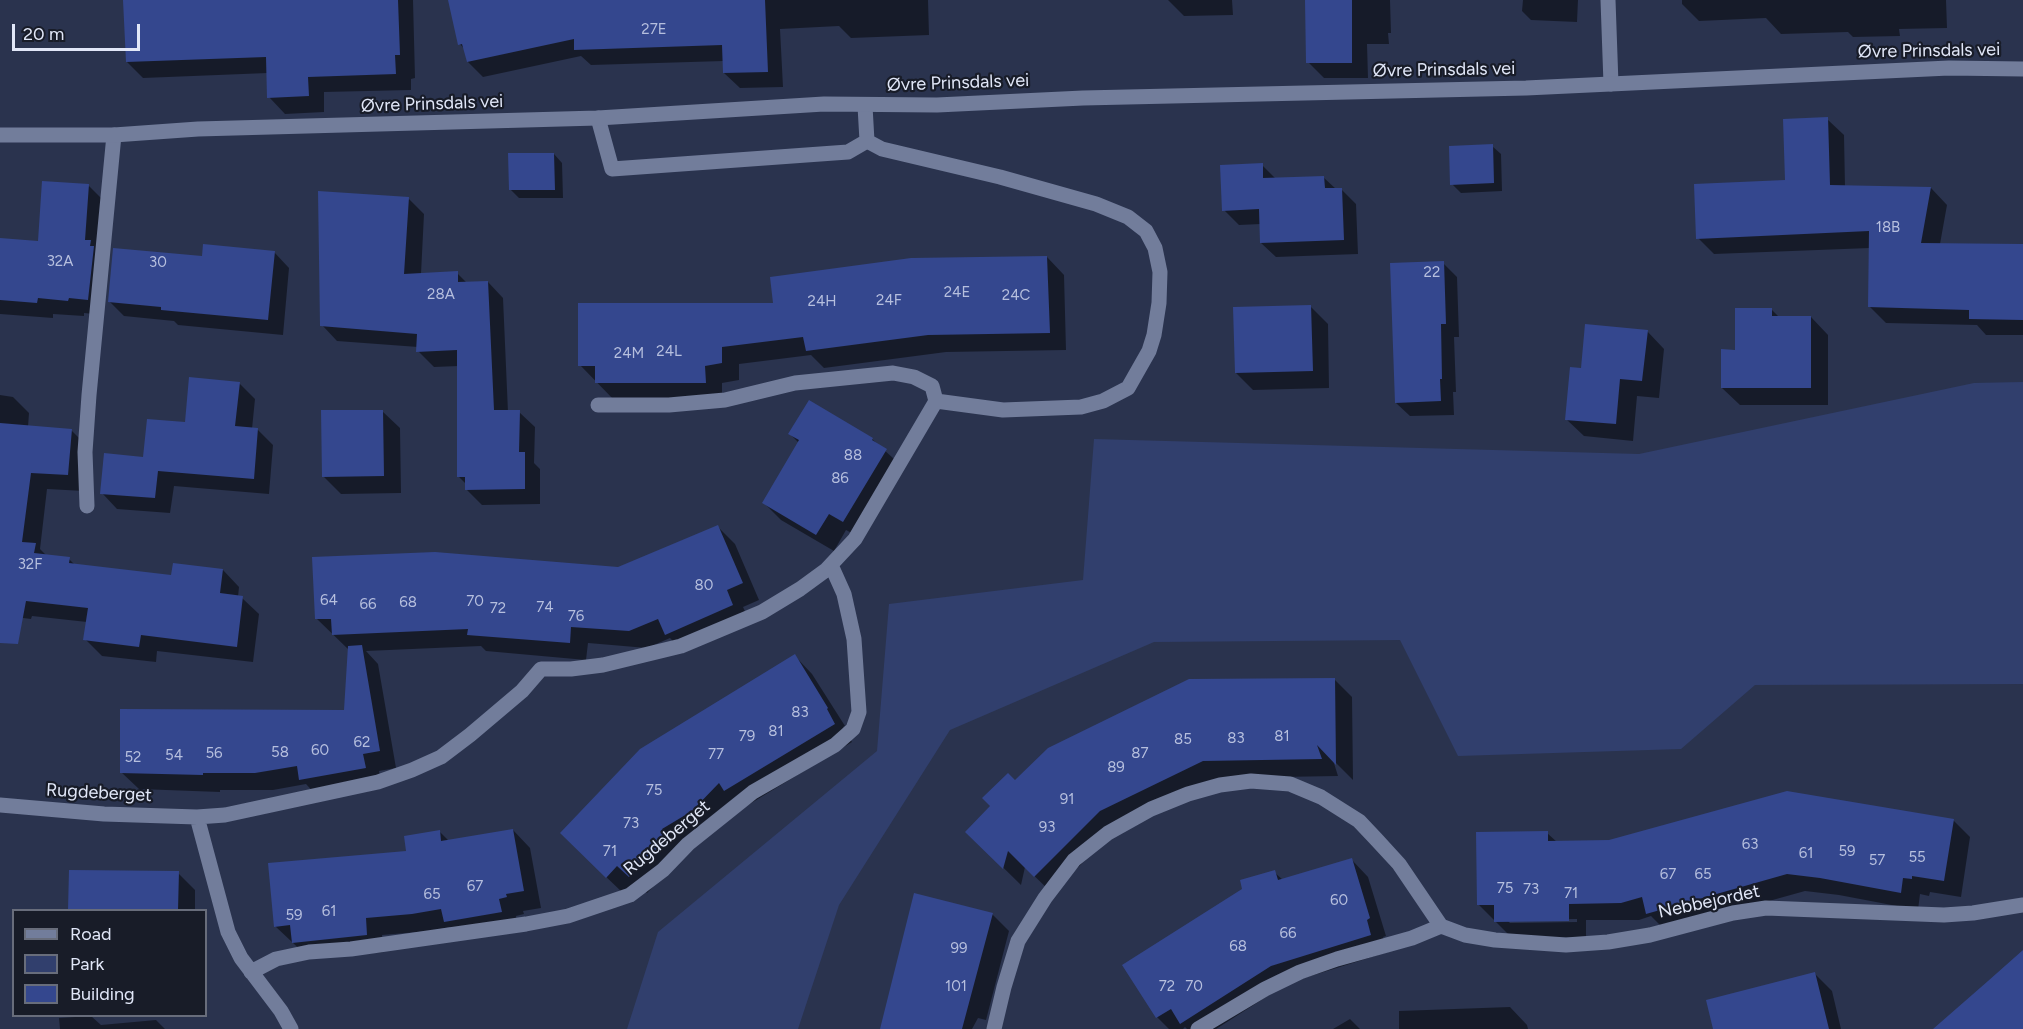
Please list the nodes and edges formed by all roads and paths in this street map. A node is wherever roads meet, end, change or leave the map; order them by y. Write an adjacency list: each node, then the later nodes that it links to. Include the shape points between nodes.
1 (1608, 0): 3 (street)
2 (2023, 69): 3 (street, Øvre Prinsdals vei, via 1948,68)
3 (1611, 84): 4 (street, Øvre Prinsdals vei)
4 (865, 106): 5 (street, Øvre Prinsdals vei, via 824,104); 8 (street, Øvre Prinsdals vei)
5 (598, 118): 7 (street, Øvre Prinsdals vei, via 198,129); 8 (street, via 612,168 848,152)
6 (0, 135): 7 (street, Øvre Prinsdals vei)
7 (114, 135): 11 (street, via 88,406)
8 (867, 141): 9 (street, via 897,154 1096,204 1128,217 1146,231 1155,248 1160,272 1154,335 1128,388 1103,401 1058,409 1003,410)
9 (936, 401): 10 (street, via 932,386 893,373 795,383 725,400); 12 (street, Rugdeberget, via 855,539)
10 (598, 405)
11 (87, 506)
12 (831, 565): 14 (street, Rugdeberget, via 762,612 681,646 603,665 541,669 522,691 470,735 441,757 412,770 302,800); 17 (street, Rugdeberget, via 844,594 854,639 859,712 853,729 835,745 753,792 630,896 568,916 526,924 309,952 276,959)
13 (0, 805): 14 (street, Rugdeberget)
14 (196, 817): 17 (street, via 228,932)
15 (2023, 905): 16 (street, Nebbejordet, via 1944,915 1766,908 1650,935 1566,945 1495,940)
16 (1441, 926): 19 (street, via 1399,864 1359,821 1341,809 1290,784 1251,781 1220,785 1151,809 1108,833 1074,860 1018,941); 20 (street, via 1300,972)
17 (251, 972): 18 (street)
18 (291, 1029)
19 (994, 1029)
20 (1198, 1029)

